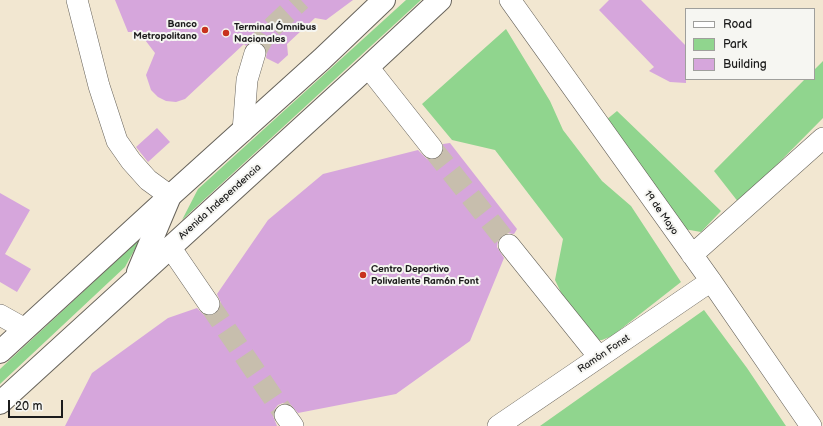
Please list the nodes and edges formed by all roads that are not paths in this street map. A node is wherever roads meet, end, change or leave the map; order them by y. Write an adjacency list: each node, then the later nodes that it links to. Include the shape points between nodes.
1 (77, 0): 10 (street, via 99,86 117,141 148,180)
2 (384, 0): 7 (main road)
3 (440, 0): 6 (main road, Avenida Independencia)
4 (510, 0): 13 (street, 19 de Mayo)
5 (255, 53): 7 (street, via 246,80)
6 (368, 67): 9 (street); 12 (main road, Avenida Independencia)
7 (242, 131): 10 (main road)
8 (822, 141): 13 (street)
9 (432, 148)
10 (170, 196): 14 (main road); 18 (main road)
11 (509, 245): 20 (street)
12 (170, 247): 14 (main road, Avenida Independencia); 16 (street)
13 (692, 256): 15 (street, 19 de Mayo)
14 (135, 279): 21 (main road, Avenida Independencia)
15 (711, 281): 20 (street, Ramón Fonst); 23 (street, 19 de Mayo)
16 (209, 304)
17 (0, 315): 18 (street)
18 (25, 329): 19 (main road)
19 (0, 352)
20 (599, 357): 22 (street, Ramón Fonst)
21 (0, 404)
22 (498, 426)
23 (811, 426)

